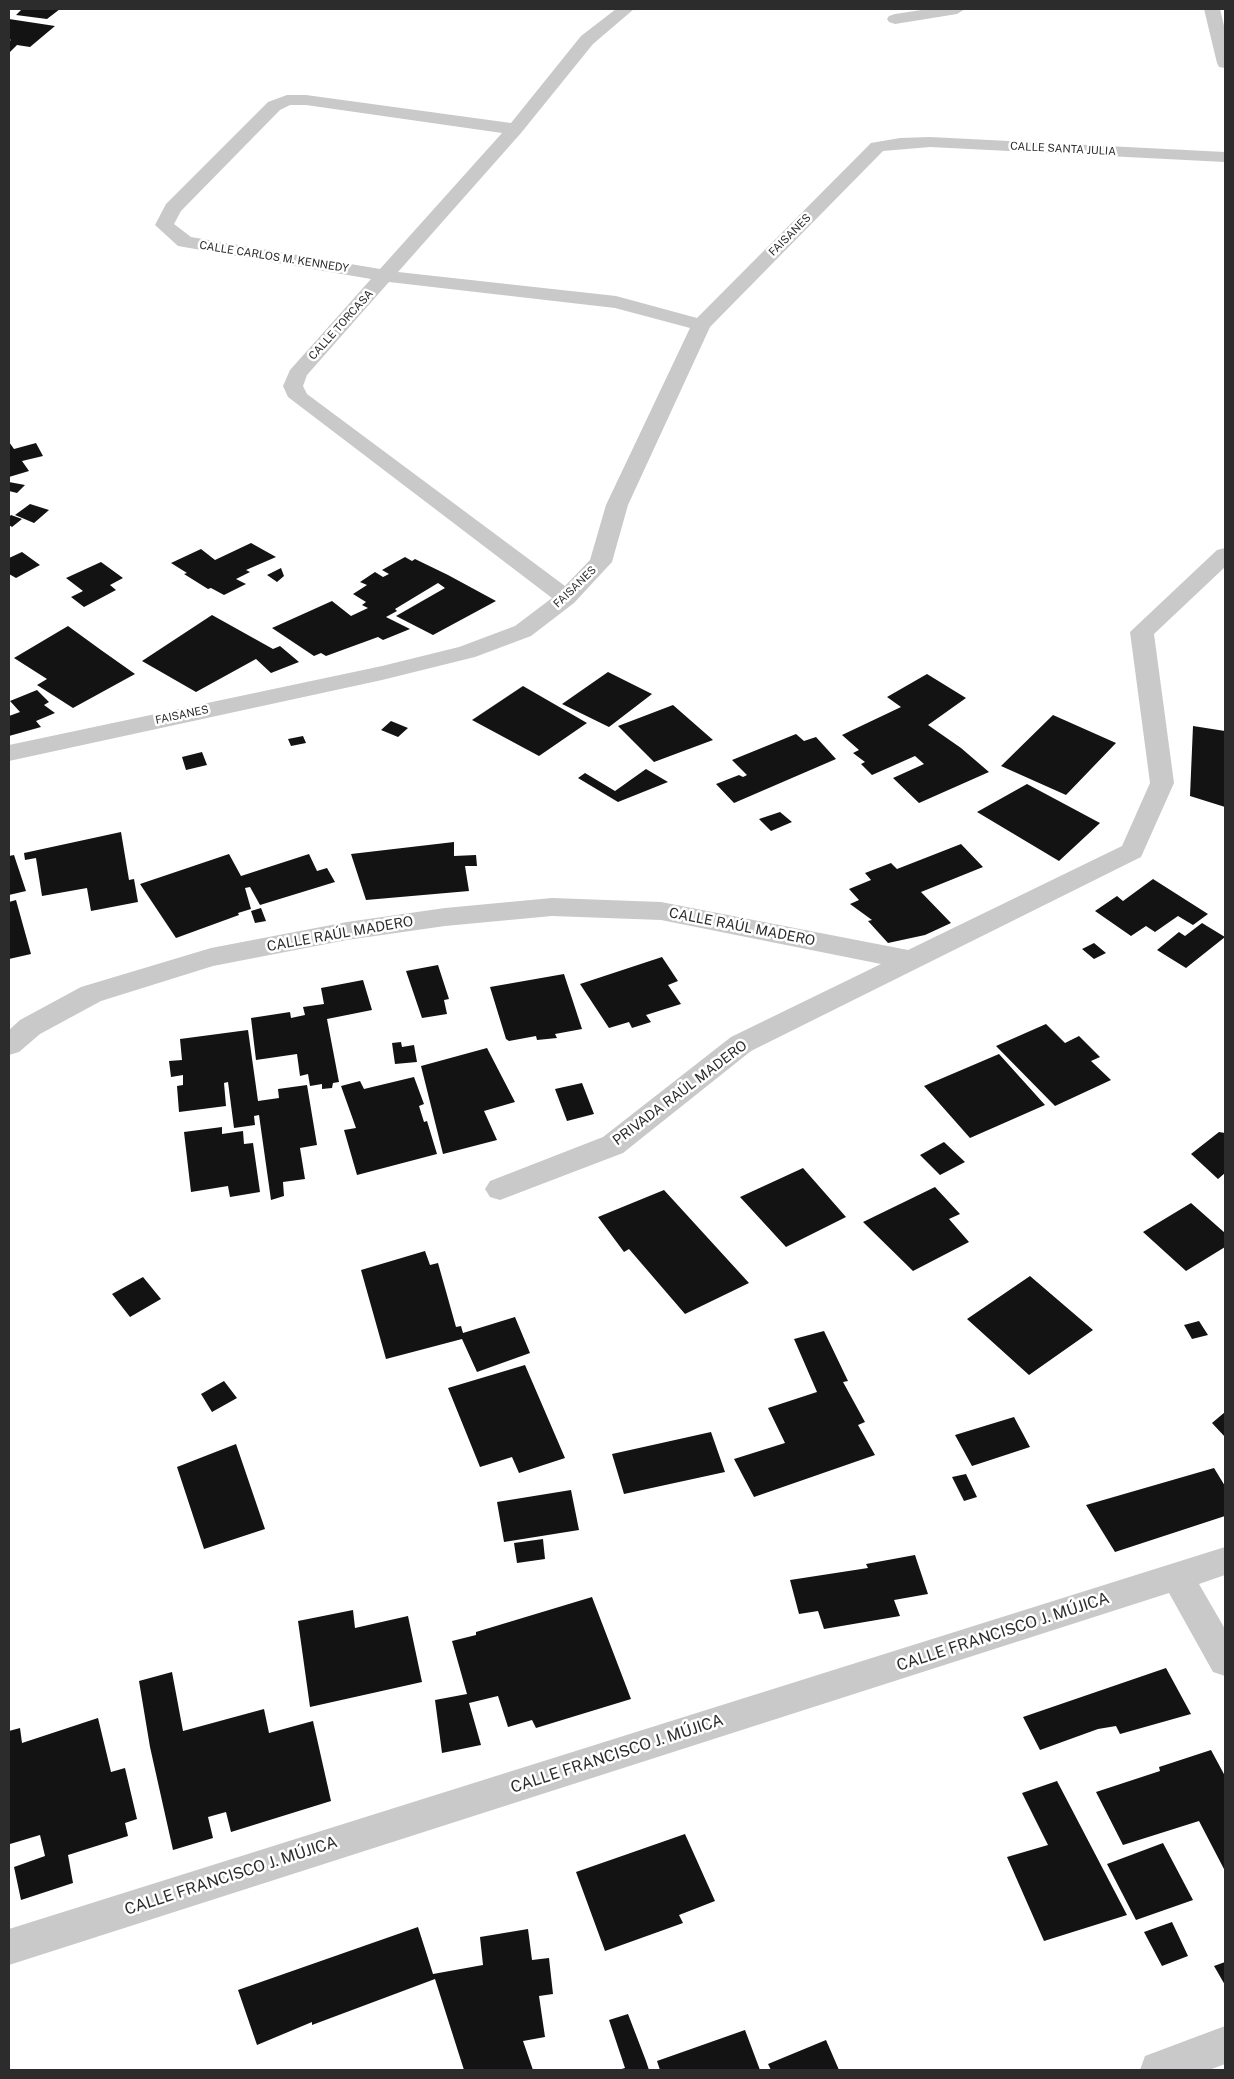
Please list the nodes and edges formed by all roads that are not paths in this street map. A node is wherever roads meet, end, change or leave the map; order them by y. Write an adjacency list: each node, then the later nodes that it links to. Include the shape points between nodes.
1 (626, 9): 6 (street, CALLE TORCASA, via 587,40)
2 (957, 9): 4 (street)
3 (1212, 9): 5 (street)
4 (895, 19)
5 (1225, 63)
6 (515, 129): 9 (street, CALLE TORCASA); 9 (street, CALLE CARLOS M. KENNEDY, via 288,100 274,106 173,208 164,225 185,242)
7 (900, 143): 8 (street, CALLE SANTA JULIA); 10 (street, FAISANES, via 877,147)
8 (1225, 157)
9 (386, 276): 10 (street, CALLE CARLOS M. KENNEDY, via 616,302); 12 (street, CALLE TORCASA, via 297,374 293,386 298,397)
10 (701, 325): 12 (street, FAISANES, via 617,505 601,562)
11 (1225, 555): 14 (street, via 1142,632 1162,783 1132,851)
12 (566, 598): 13 (street, FAISANES, via 524,631 467,652)
13 (9, 752)
14 (909, 960): 15 (street, CALLE RAÚL MADERO, via 661,911 552,906 347,931 211,957 91,994 30,1027); 16 (street, PRIVADA RAÚL MADERO, via 741,1044 613,1145)
15 (9, 1045)
16 (500, 1189)
17 (1225, 1561): 18 (street, CALLE FRANCISCO J. MÚJICA)
18 (1177, 1576): 19 (street); 20 (street, CALLE FRANCISCO J. MÚJICA)
19 (1225, 1661)
20 (9, 1946)
21 (1225, 2045): 22 (street)
22 (1158, 2070)

